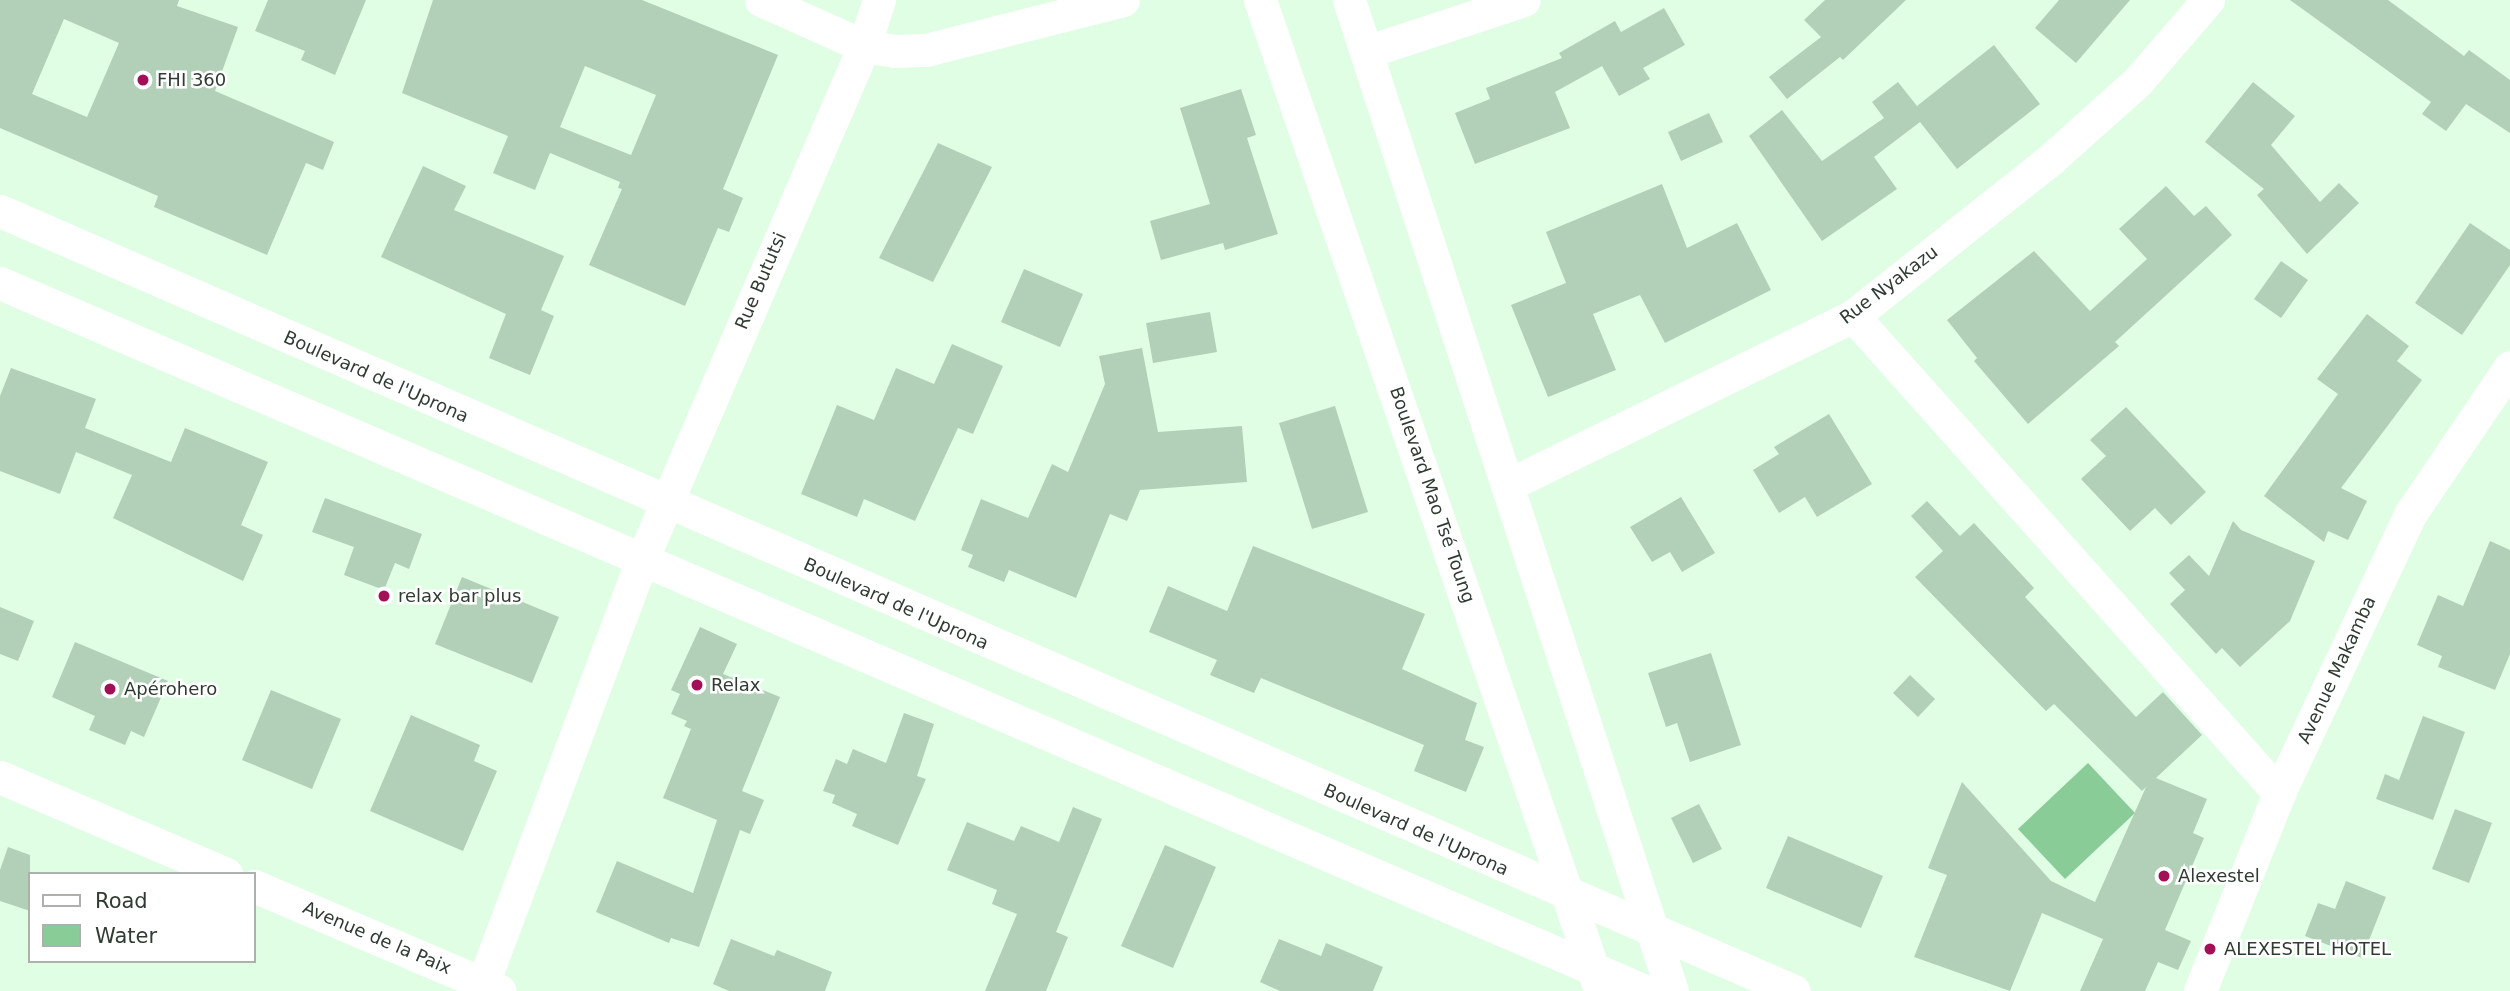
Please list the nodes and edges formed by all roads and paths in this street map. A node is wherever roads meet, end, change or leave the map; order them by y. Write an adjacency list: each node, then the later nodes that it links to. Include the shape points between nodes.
1 (761, 0): 8 (street)
2 (879, 0): 8 (street, Rue Bututsi)
3 (1123, 0): 8 (street, via 926,50)
4 (1260, 0): 21 (street, Boulevard Mao Tsé Toung)
5 (1349, 0): 9 (street)
6 (1524, 0): 9 (street)
7 (2207, 0): 12 (street, Rue Nyakazu, via 2138,81 2061,150)
8 (864, 46): 15 (street, Rue Bututsi)
9 (1366, 52): 14 (street)
10 (0, 211): 15 (street, Boulevard de l'Uprona)
11 (0, 283): 16 (street)
12 (1853, 317): 14 (street, Rue Nyakazu); 18 (street)
13 (2510, 367): 18 (street, Avenue Makamba, via 2411,513)
14 (1510, 484): 22 (street)
15 (665, 503): 16 (street, Rue Bututsi); 21 (street, Boulevard de l'Uprona)
16 (641, 562): 23 (street); 24 (street, Rue Bututsi)
17 (0, 777): 19 (street)
18 (2279, 793): 28 (street, Avenue Makamba)
19 (221, 872)
20 (256, 887): 24 (street, Avenue de la Paix)
21 (1571, 897): 22 (street, Boulevard de l'Uprona); 23 (street, Boulevard Mao Tsé Toung)
22 (1649, 929): 26 (street); 27 (street, Boulevard de l'Uprona)
23 (1596, 980): 25 (street)
24 (488, 989)
25 (1645, 991)
26 (1672, 991)
27 (1794, 991)
28 (2200, 991)

